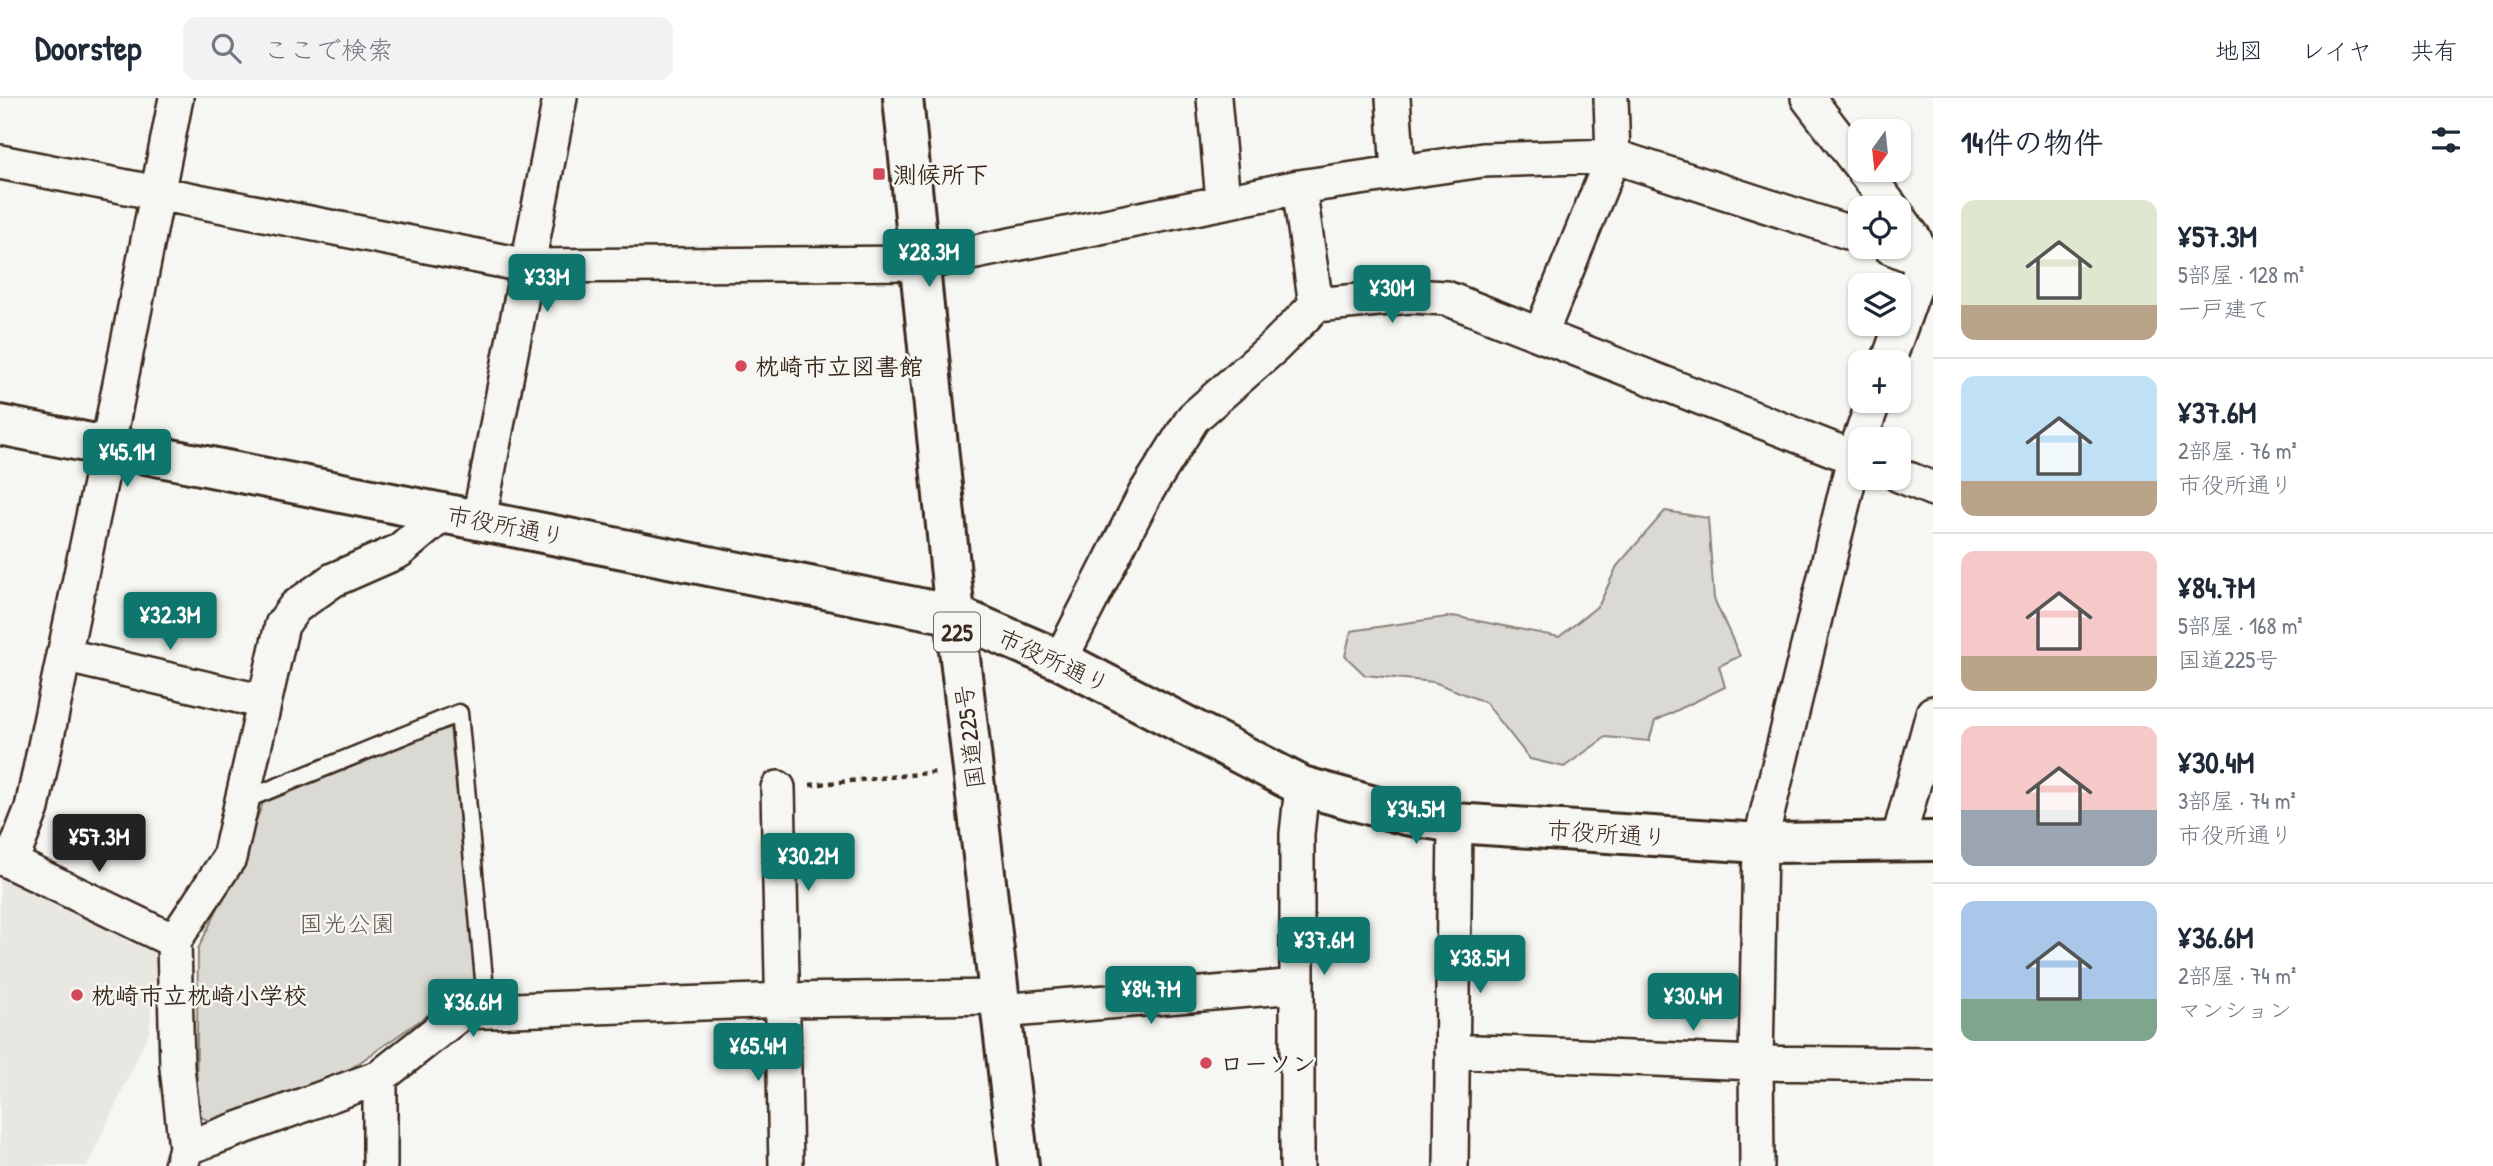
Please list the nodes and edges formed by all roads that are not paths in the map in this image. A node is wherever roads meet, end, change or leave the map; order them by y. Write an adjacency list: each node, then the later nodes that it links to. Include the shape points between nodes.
1 (176, 98): 13 (street)
2 (560, 98): 18 (street)
3 (903, 98): 17 (main road, 国道225号 / 225)
4 (1214, 98): 14 (street)
5 (1393, 98): 11 (street)
6 (1611, 98): 9 (street)
7 (1808, 98): 8 (street)
8 (1848, 150)
9 (1613, 156): 11 (street, via 1483,160); 15 (street); 20 (street)
10 (0, 162): 13 (street)
11 (1398, 172): 12 (street)
12 (1299, 187): 14 (street); 19 (street)
13 (158, 193): 18 (street); 24 (street)
14 (1223, 201): 17 (street)
15 (1848, 232)
16 (1916, 241): 21 (street)
17 (921, 262): 18 (street); 29 (main road, 国道225号 / 225)
18 (528, 266): 28 (street)
19 (1316, 305): 20 (street, via 1410,296 1446,298); 31 (street, via 1193,418 1145,494)
20 (1541, 333): 23 (street)
21 (1891, 350)
22 (0, 425): 24 (main road, 市役所通り)
23 (1848, 445)
24 (108, 446): 28 (main road, 市役所通り); 30 (street)
25 (1911, 480): 26 (street)
26 (1933, 489)
27 (1849, 490): 39 (street)
28 (462, 516): 29 (main road, 市役所通り); 32 (street, via 333,580 295,607 282,625)
29 (955, 615): 31 (main road, 市役所通り); 44 (main road, 国道225号 / 225)
30 (63, 656): 32 (street); 40 (street, via 32,808)
31 (1060, 660): 34 (main road, 市役所通り)
32 (264, 702): 36 (street)
33 (1933, 713): 38 (street)
34 (1302, 786): 37 (main road, 市役所通り); 42 (street, via 1297,834)
35 (778, 788): 43 (street)
36 (241, 801): 41 (street, via 229,858); 45 (lane, via 459,713)
37 (1455, 823): 39 (main road, 市役所通り); 46 (street)
38 (1916, 841): 39 (main road, 市役所通り)
39 (1760, 843): 47 (street)
40 (6, 859): 41 (street)
41 (174, 941): 50 (street)
42 (1297, 986): 44 (street); 54 (street)
43 (784, 1000): 44 (street); 45 (street); 52 (street)
44 (1000, 1004): 53 (main road, 国道225号 / 225)
45 (487, 1011): 49 (street, via 463,1012)
46 (1452, 1051): 47 (street); 55 (street)
47 (1756, 1063): 48 (street); 56 (street)
48 (1933, 1065)
49 (380, 1077): 50 (street); 51 (street)
50 (184, 1157)
51 (380, 1166)
52 (786, 1166)
53 (1019, 1166)
54 (1297, 1166)
55 (1451, 1166)
56 (1757, 1166)

